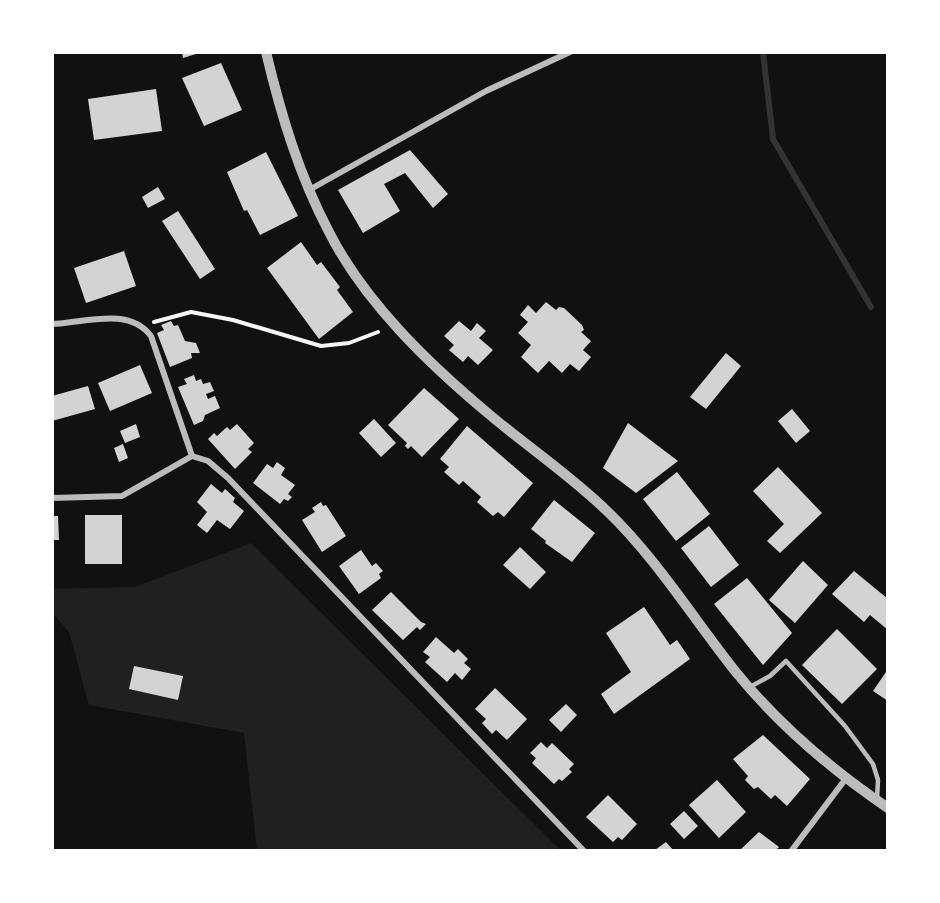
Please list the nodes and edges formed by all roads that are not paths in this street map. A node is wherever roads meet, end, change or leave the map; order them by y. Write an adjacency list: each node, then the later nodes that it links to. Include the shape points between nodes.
1 (266, 52): 3 (street, via 283,120)
2 (570, 52): 3 (street, via 486,91)
3 (309, 190): 7 (street, via 344,257 392,320 488,414 607,511)
4 (52, 324): 5 (street, via 123,318 144,326 151,336)
5 (192, 456): 6 (street, via 122,496); 11 (street, via 208,461 228,478)
6 (52, 498)
7 (750, 687): 8 (street, via 801,741); 9 (lane, via 786,661 845,726 873,764 878,780)
8 (847, 777): 9 (street); 12 (street)
9 (876, 801): 10 (street)
10 (888, 808)
11 (583, 850)
12 (792, 850)

